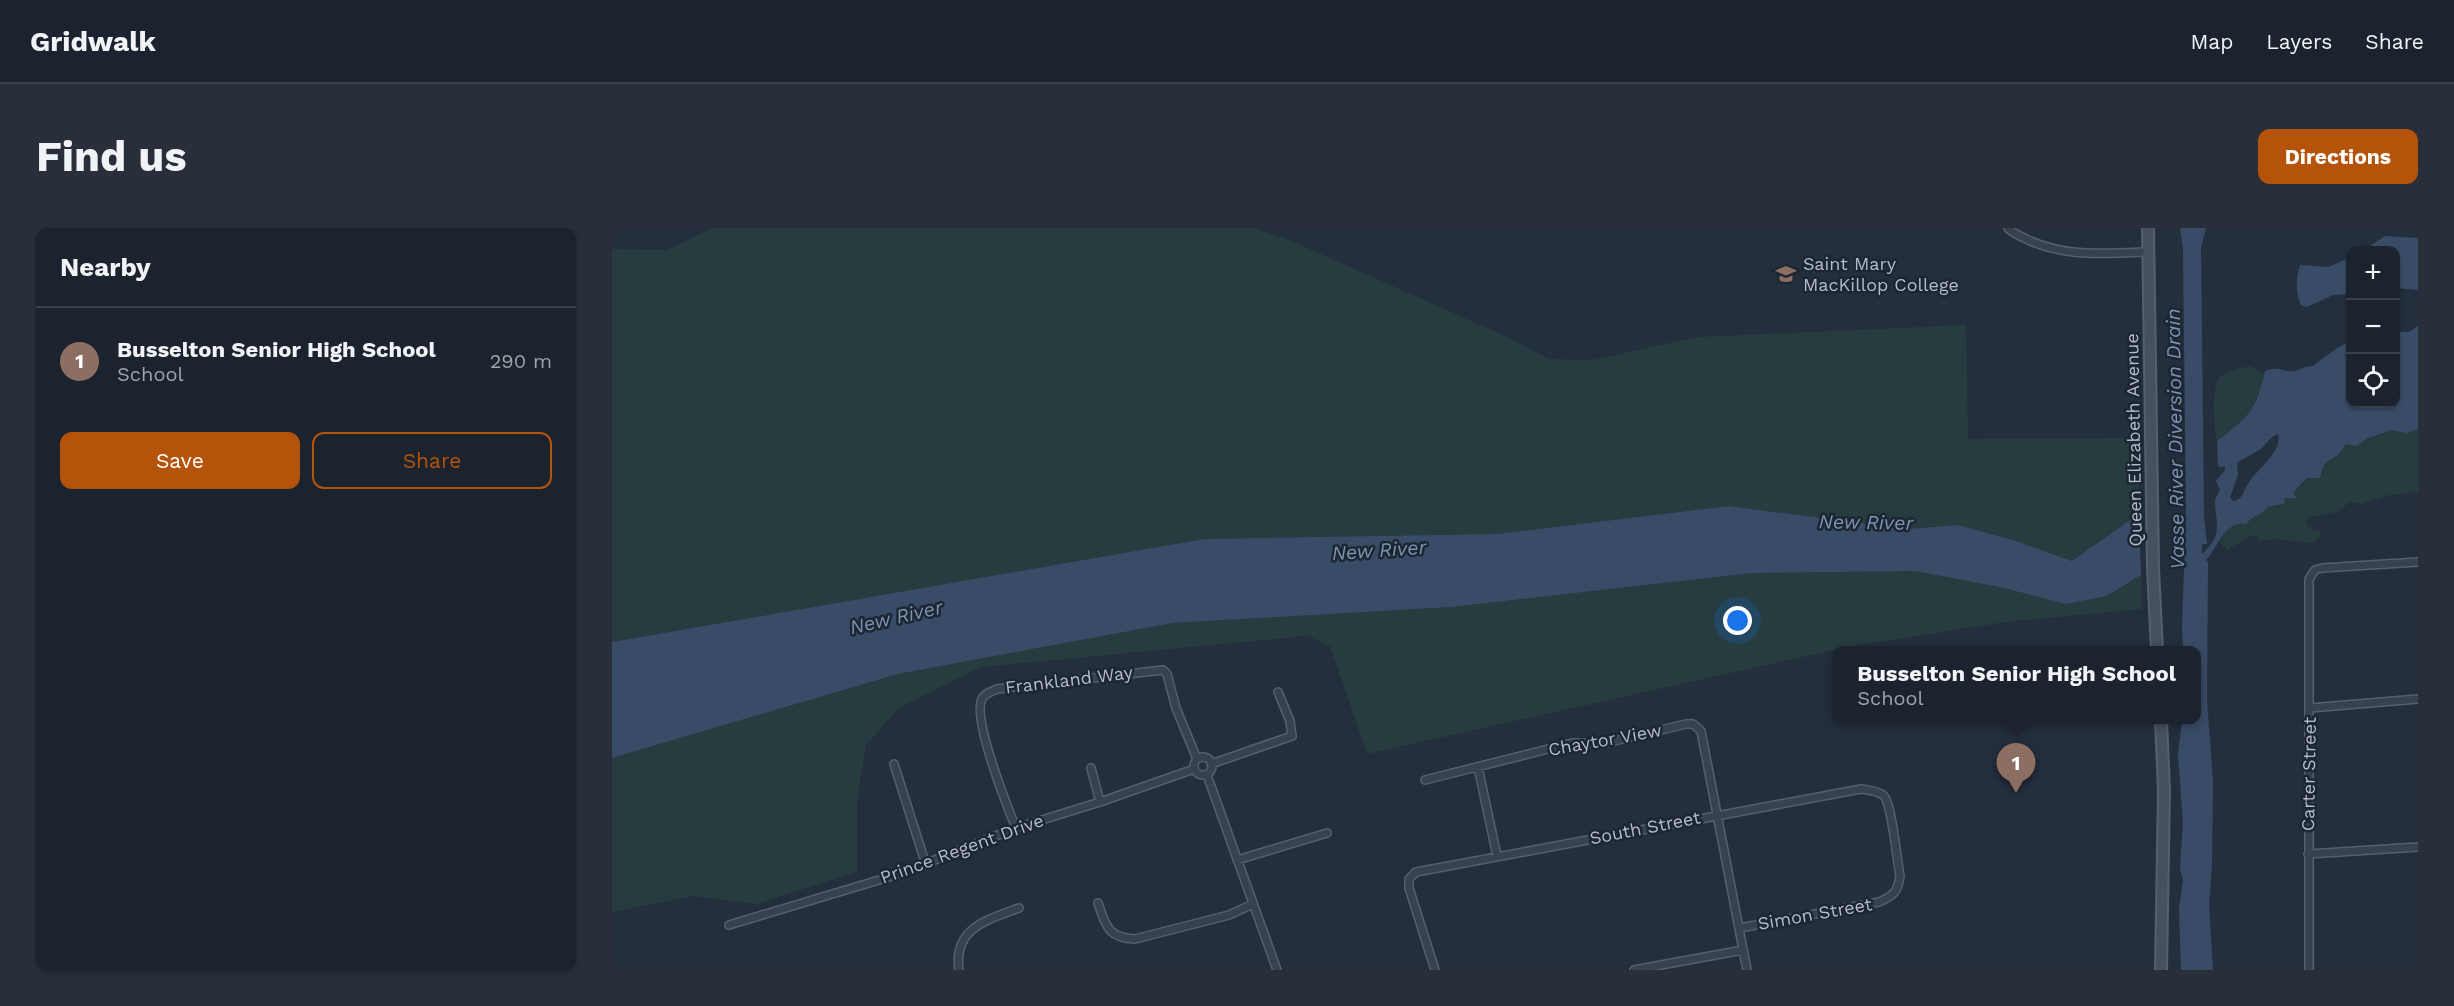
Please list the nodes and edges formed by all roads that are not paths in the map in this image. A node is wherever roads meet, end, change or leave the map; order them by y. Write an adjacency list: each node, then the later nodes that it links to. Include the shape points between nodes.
1 (2008, 228): 3 (street, via 2041,246 2071,254)
2 (2148, 228): 3 (street, Queen Elizabeth Avenue)
3 (2147, 252): 5 (street, Queen Elizabeth Avenue)
4 (2418, 562): 8 (street, Carter Street, via 2315,570 2309,579)
5 (2157, 646)
6 (1278, 692): 12 (street, via 1292,736)
7 (2418, 699): 8 (street)
8 (2310, 708): 24 (street, Carter Street)
9 (2160, 724): 39 (street, via 2164,790)
10 (1197, 759): 12 (street, via 1207,758); 15 (street); 21 (street, Frankland Way, via 1163,670 997,689 985,695 979,711 993,767)
11 (894, 764): 27 (street)
12 (1211, 764): 16 (street)
13 (1478, 767): 17 (street, Chaytor View); 20 (street, Chaytor View, via 1572,743 1606,743 1693,724 1701,731); 25 (street)
14 (1092, 768): 19 (street)
15 (1194, 769): 16 (street, via 1197,774); 19 (street, Prince Regent Drive)
16 (1206, 775): 26 (street)
17 (1425, 780)
18 (1884, 796): 20 (street, South Street, via 1861,789); 32 (street, Simon Street, via 1900,876 1892,897)
19 (1100, 802): 21 (street, Prince Regent Drive)
20 (1716, 815): 25 (street, South Street); 32 (street)
21 (1016, 828): 27 (street, Prince Regent Drive)
22 (1327, 833): 26 (street)
23 (2418, 847): 24 (street)
24 (2308, 855): 40 (street, Carter Street)
25 (1497, 856): 34 (street, South Street, via 1416,872 1409,879)
26 (1238, 860): 29 (street)
27 (926, 865): 31 (street, Prince Regent Drive)
28 (1098, 903): 29 (street, via 1106,927 1122,938 1135,939 1229,915)
29 (1253, 904): 36 (street)
30 (1019, 908): 35 (street, via 973,929 958,949)
31 (729, 925)
32 (1740, 927): 33 (street)
33 (1743, 950): 37 (street, Simon Street); 38 (street)
34 (1433, 969)
35 (959, 970)
36 (1277, 970)
37 (1634, 970)
38 (1747, 970)
39 (2161, 970)
40 (2309, 970)

